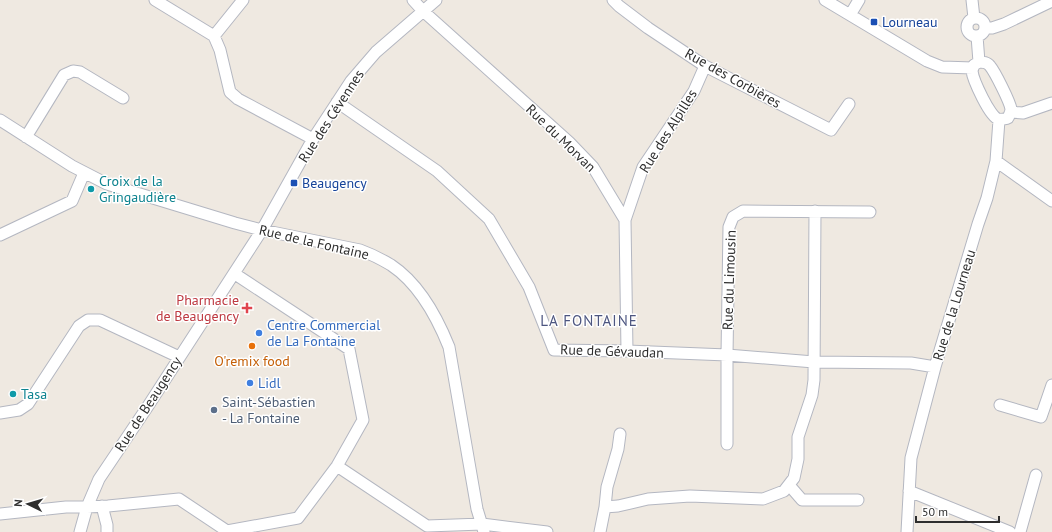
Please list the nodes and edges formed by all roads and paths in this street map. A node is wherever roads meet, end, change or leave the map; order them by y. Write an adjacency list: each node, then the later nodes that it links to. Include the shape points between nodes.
1 (155, 0): 14 (street)
2 (243, 0): 14 (street)
3 (413, 0): 10 (street, Rue du Morvan)
4 (436, 0): 10 (street, Rue des Cévennes)
5 (613, 0): 16 (street, Rue des Corbières, via 648,28)
6 (825, 0): 11 (street)
7 (859, 0): 11 (street)
8 (972, 0): 12 (street)
9 (1052, 0): 13 (street, via 1004,24)
10 (423, 11): 18 (street, Rue des Cévennes, via 376,52); 31 (street, Rue du Morvan, via 594,167)
11 (850, 15): 15 (street, via 927,62 942,67)
12 (974, 18): 13 (street, via 981,19 984,23); 13 (street, via 968,22 969,33 974,36)
13 (981, 32): 15 (street)
14 (214, 36): 25 (street, via 230,92 238,99)
15 (976, 65): 21 (street, via 984,62 990,66 1010,104); 23 (street, via 974,78 986,103)
16 (705, 66): 20 (street, Rue des Corbières, via 831,130); 31 (street, Rue des Alpilles, via 694,91 643,167)
17 (123, 98): 24 (street, via 80,72 73,71 64,75)
18 (337, 102): 25 (street, Rue des Cévennes); 35 (street, Rue de Gévaudan, via 437,171 489,220 529,287 554,350)
19 (1052, 103): 21 (street, via 1023,113)
20 (849, 104)
21 (1011, 112): 23 (street, via 1008,118)
22 (0, 120): 24 (street, Rue de la Fontaine)
23 (999, 120): 26 (street, Rue de la Lourneau)
24 (26, 137): 27 (street, Rue de la Fontaine)
25 (313, 139): 32 (street, Rue des Cévennes)
26 (996, 161): 28 (street); 39 (street, Rue de la Lourneau)
27 (84, 173): 32 (street, Rue de la Fontaine, via 107,184); 33 (street, via 72,201)
28 (1052, 201)
29 (815, 211): 30 (street, Rue du Limousin); 36 (street, Rue du Limousin, via 743,211 733,217 729,227); 38 (street)
30 (870, 212)
31 (625, 220): 35 (street, Rue du Morvan)
32 (262, 230): 34 (street, Rue de Beaugency); 54 (street, Rue de la Fontaine, via 360,250 376,256 392,266 419,292 441,327 449,347 477,509)
33 (0, 235)
34 (234, 274): 37 (street, Rue de Beaugency); 45 (street, via 349,349 363,420)
35 (627, 352): 36 (street, Rue de Gévaudan)
36 (727, 355): 38 (street, Rue de Gévaudan); 44 (street, Rue du Limousin)
37 (179, 357): 42 (street, via 100,320 88,320 79,326 28,404 19,410); 51 (street, Rue de Beaugency, via 99,479)
38 (814, 362): 39 (street, Rue de Gévaudan, via 911,363); 47 (street, via 812,395 798,437 798,459 794,478)
39 (935, 367): 48 (street, Rue de la Lourneau, via 911,458)
40 (1052, 385): 41 (street, via 1041,417)
41 (1000, 405)
42 (0, 413)
43 (620, 434): 52 (street, via 607,487)
44 (727, 444)
45 (337, 466): 50 (street, via 298,518 227,531 179,499); 54 (street, via 427,526)
46 (1036, 475): 61 (street)
47 (789, 485): 49 (street, via 802,500); 52 (street, via 784,491 763,499 690,496 648,499)
48 (909, 491): 59 (street, Rue de la Lourneau); 60 (street)
49 (858, 500)
50 (102, 506): 51 (street); 56 (street)
51 (88, 507): 53 (street); 55 (street, Rue de Beaugency)
52 (605, 507): 58 (street)
53 (0, 514)
54 (483, 528): 57 (street)
55 (80, 532)
56 (107, 532)
57 (547, 532)
58 (600, 532)
59 (907, 532)
60 (1010, 532)
61 (1020, 532)

